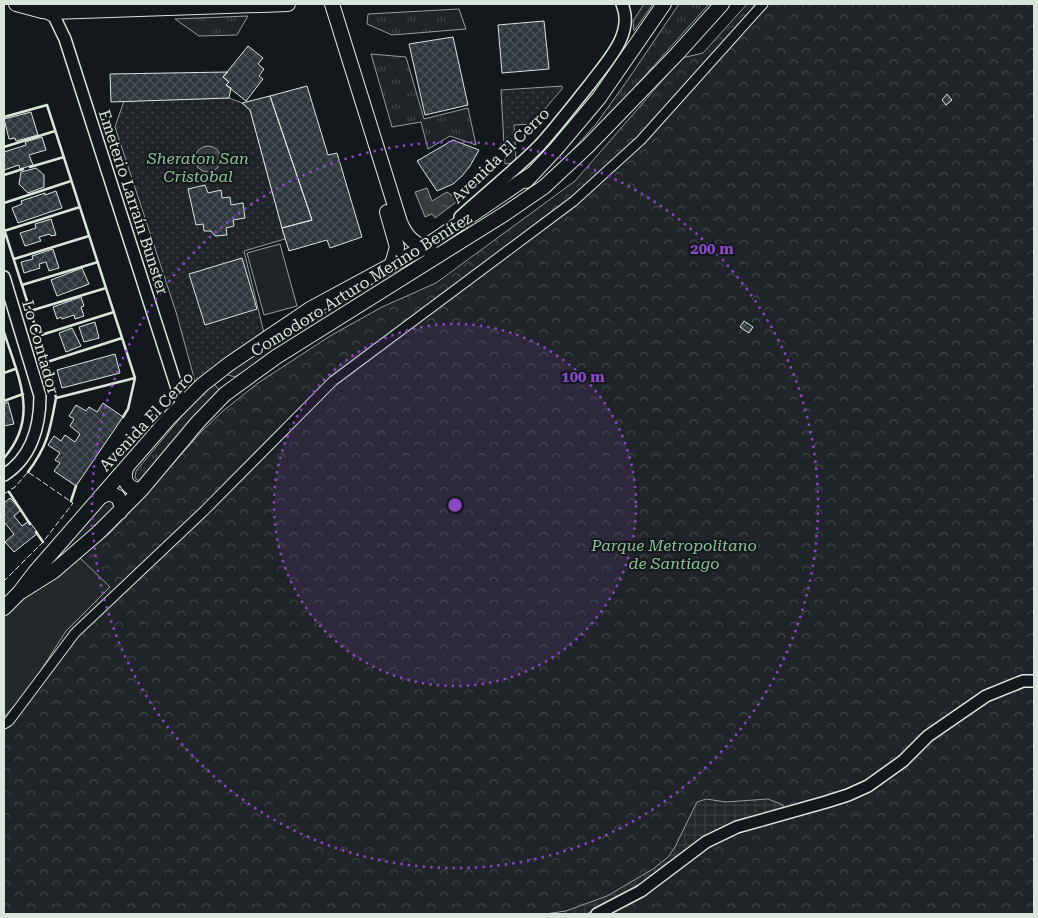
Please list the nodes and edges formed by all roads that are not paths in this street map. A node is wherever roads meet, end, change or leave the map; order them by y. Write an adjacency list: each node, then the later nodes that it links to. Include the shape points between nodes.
1 (16, 4): 8 (street, via 42,11)
2 (288, 4): 8 (street)
3 (332, 4): 9 (street)
4 (622, 4): 11 (street, Avenida El Cerro, via 625,28 612,55 553,131)
5 (664, 4): 10 (street, Avenida El Cerro, via 599,98)
6 (722, 4): 12 (street, Comodoro Arturo Merino Benítez, via 562,171 527,199)
7 (763, 4): 26 (street, via 641,140 574,201 333,381 204,511 75,633)
8 (47, 8): 17 (street, Emeterio Larraín Bunster, via 65,39)
9 (346, 49): 13 (street, via 400,222 409,238); 15 (street, via 343,70 397,247)
10 (532, 174): 11 (street, Avenida El Cerro); 12 (street, Avenida El Cerro, via 512,198)
11 (447, 232): 13 (street, Avenida El Cerro)
12 (470, 235): 14 (street, Comodoro Arturo Merino Benítez)
13 (423, 248): 14 (street); 15 (street, Avenida El Cerro)
14 (442, 253): 20 (street, Comodoro Arturo Merino Benítez, via 284,352 225,394)
15 (392, 264): 17 (street, Avenida El Cerro, via 310,309 260,342)
16 (4, 277): 19 (street, Lo Contador, via 40,404 37,431 31,445 22,459)
17 (182, 404): 18 (street, Avenida El Cerro)
18 (126, 469): 20 (street, via 126,482); 21 (street, Avenida El Cerro)
19 (4, 475)
20 (141, 490): 22 (street, Comodoro Arturo Merino Benítez)
21 (100, 497): 22 (street, via 109,493 118,497 122,507); 23 (street, Avenida El Cerro)
22 (120, 512): 23 (street, Comodoro Arturo Merino Benítez, via 54,571)
23 (19, 593): 24 (street, Avenida El Cerro)
24 (4, 608)
25 (1034, 681): 27 (street, via 1023,681 986,696 928,736 903,761 868,786 826,802 737,827 706,842 641,891)
26 (4, 724)
27 (597, 914)

